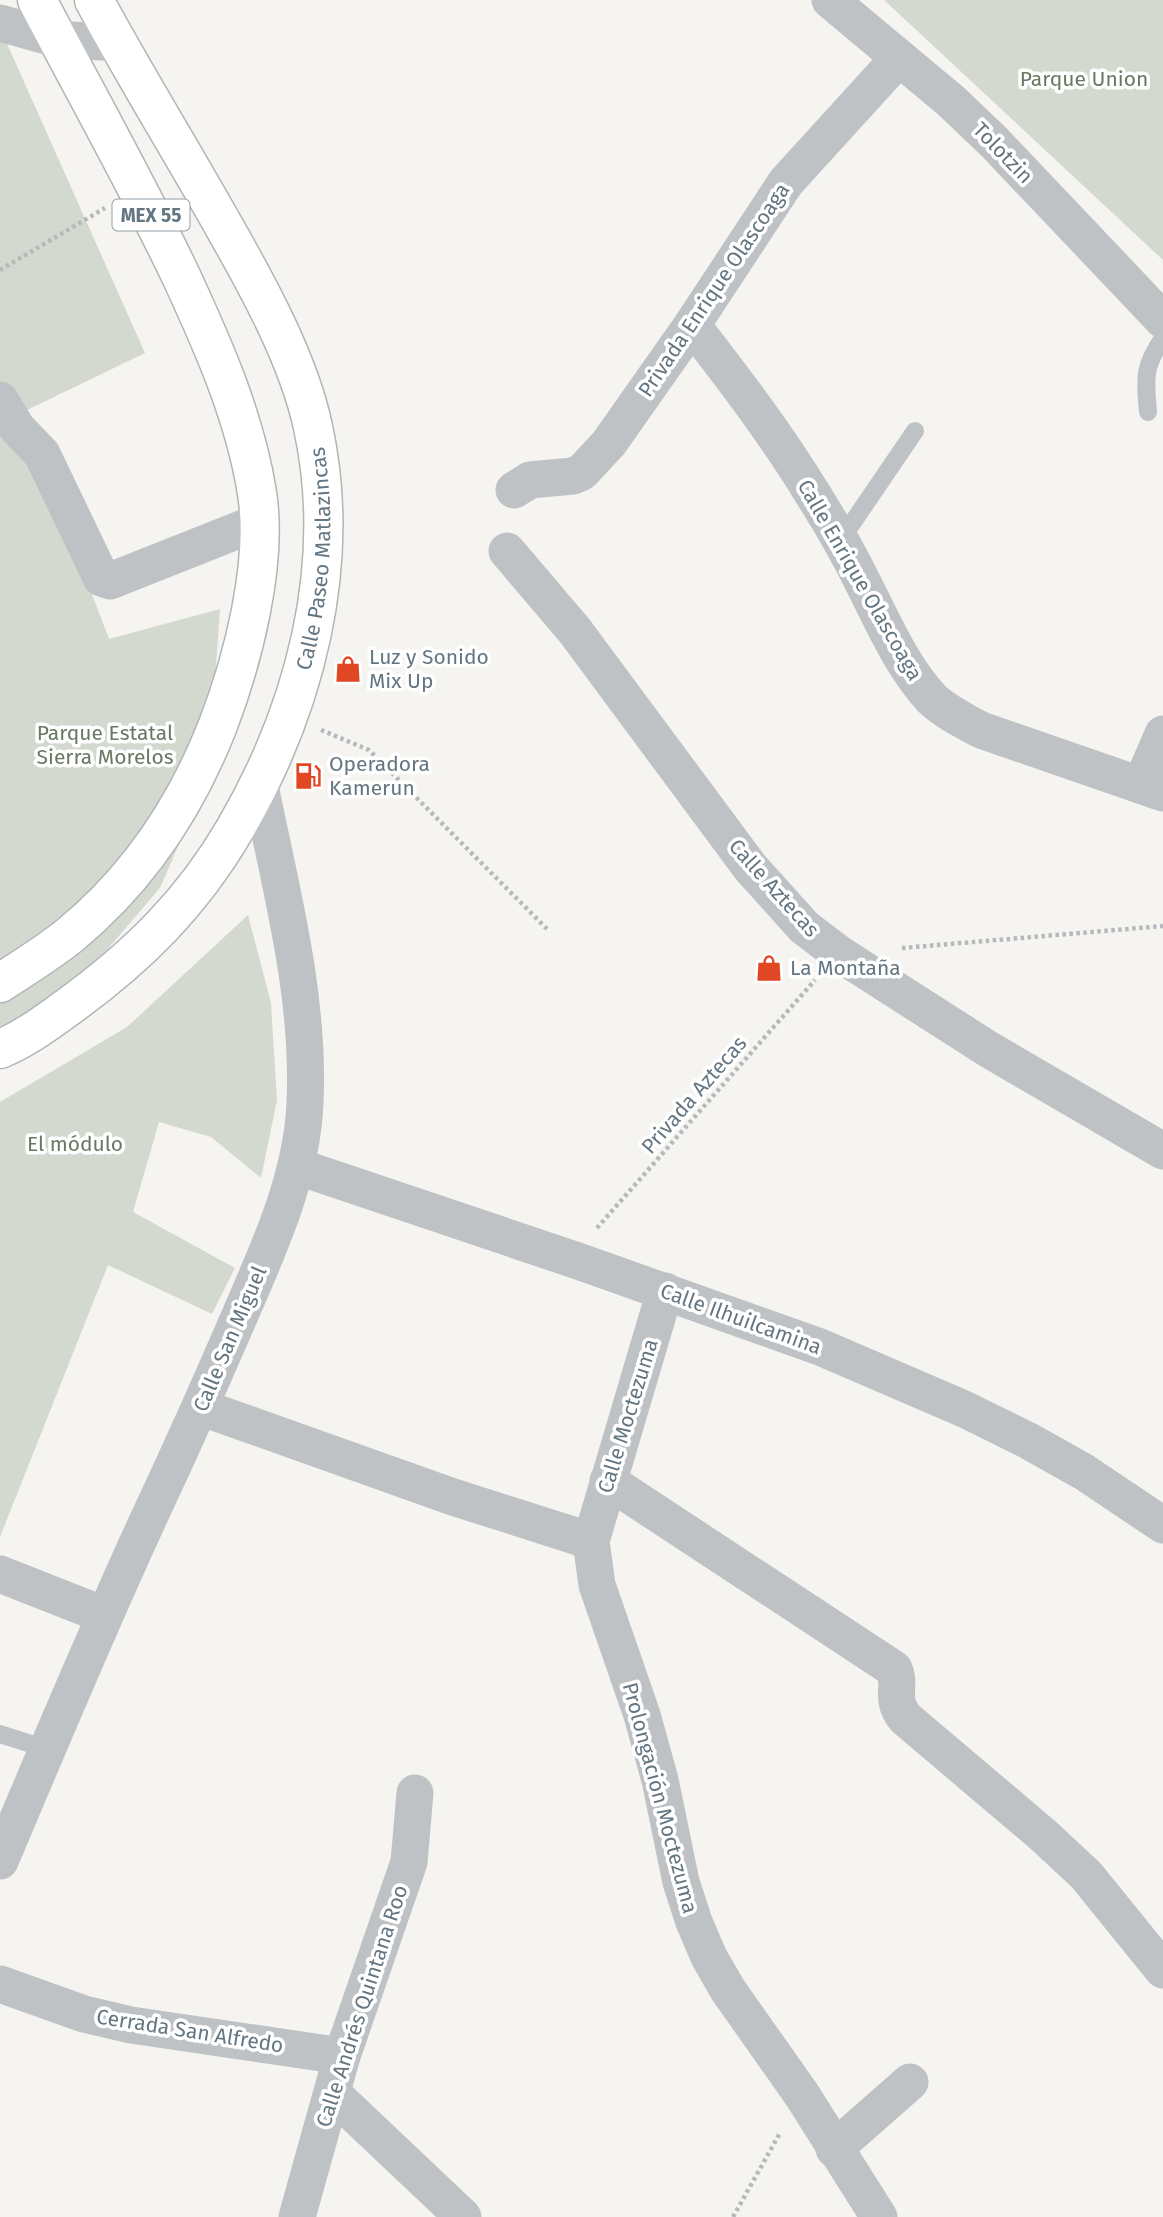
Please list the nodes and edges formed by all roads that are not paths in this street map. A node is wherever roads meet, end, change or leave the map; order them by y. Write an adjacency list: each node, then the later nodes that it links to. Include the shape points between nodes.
1 (37, 0): 5 (highway, MEX 55)
2 (94, 0): 6 (highway, Calle Paseo Matlazincas / MEX 55)
3 (830, 0): 7 (street, Tolotzin)
4 (0, 23): 5 (street)
5 (57, 39): 6 (street); 15 (highway, MEX 55, via 138,188 219,361 245,438)
6 (117, 43): 19 (highway, Calle Paseo Matlazincas / MEX 55, via 251,273 313,425 322,484 322,574 315,619 288,716)
7 (899, 58): 8 (street, Tolotzin, via 995,142); 9 (street, Privada Enrique Olascoaga, via 786,182)
8 (1163, 320)
9 (692, 325): 14 (street, Privada Enrique Olascoaga, via 609,443 582,471 567,478 530,480); 16 (street, Calle Enrique Olascoaga, via 748,398)
10 (1163, 338): 12 (lane, via 1145,375)
11 (0, 400): 15 (street, via 17,428 43,454 106,580)
12 (1148, 412)
13 (915, 432): 16 (lane)
14 (514, 489)
15 (259, 522): 21 (highway, MEX 55, via 246,640 206,757 179,810 147,856 109,898 69,936)
16 (840, 541): 20 (street, Calle Enrique Olascoaga, via 912,675 934,700 981,730)
17 (507, 551): 23 (street, Calle Aztecas, via 575,631 750,867 804,927 988,1049)
18 (1163, 734): 20 (street)
19 (260, 786): 22 (highway, Calle Paseo Matlazincas / MEX 55, via 218,858 144,947 45,1024); 24 (street, Calle San Miguel, via 295,962 304,1035 305,1104)
20 (1152, 789)
21 (0, 983)
22 (0, 1049)
23 (1163, 1151)
24 (296, 1166): 25 (street, Calle Ilhuilcamina); 26 (street, Calle San Miguel, via 268,1249)
25 (665, 1291): 27 (street, Calle Moctezuma); 28 (street, Calle Ilhuilcamina, via 820,1347 964,1409 1084,1472)
26 (200, 1408): 29 (street); 31 (street, Calle San Miguel)
27 (608, 1481): 29 (street, Calle Moctezuma); 36 (street, via 894,1669 898,1710 905,1718 1086,1875)
28 (1163, 1525)
29 (591, 1541): 41 (street, Prolongación Moctezuma, via 597,1585 642,1715 694,1922 728,1990)
30 (0, 1574): 31 (street)
31 (104, 1615): 33 (street, Calle San Miguel)
32 (0, 1734): 33 (lane)
33 (47, 1749): 35 (street, Calle San Miguel)
34 (415, 1793): 38 (street, Calle Andrés Quintana Roo, via 409,1862)
35 (0, 1861)
36 (1163, 1970)
37 (0, 1984): 38 (street, Cerrada San Alfredo, via 84,2014 131,2025)
38 (342, 2056): 40 (street, Calle Andrés Quintana Roo)
39 (910, 2082): 41 (street)
40 (332, 2093): 42 (street, Calle Andrés Quintana Roo); 43 (street)
41 (834, 2149): 44 (street, Prolongación Moctezuma)
42 (297, 2217)
43 (463, 2217)
44 (878, 2217)

